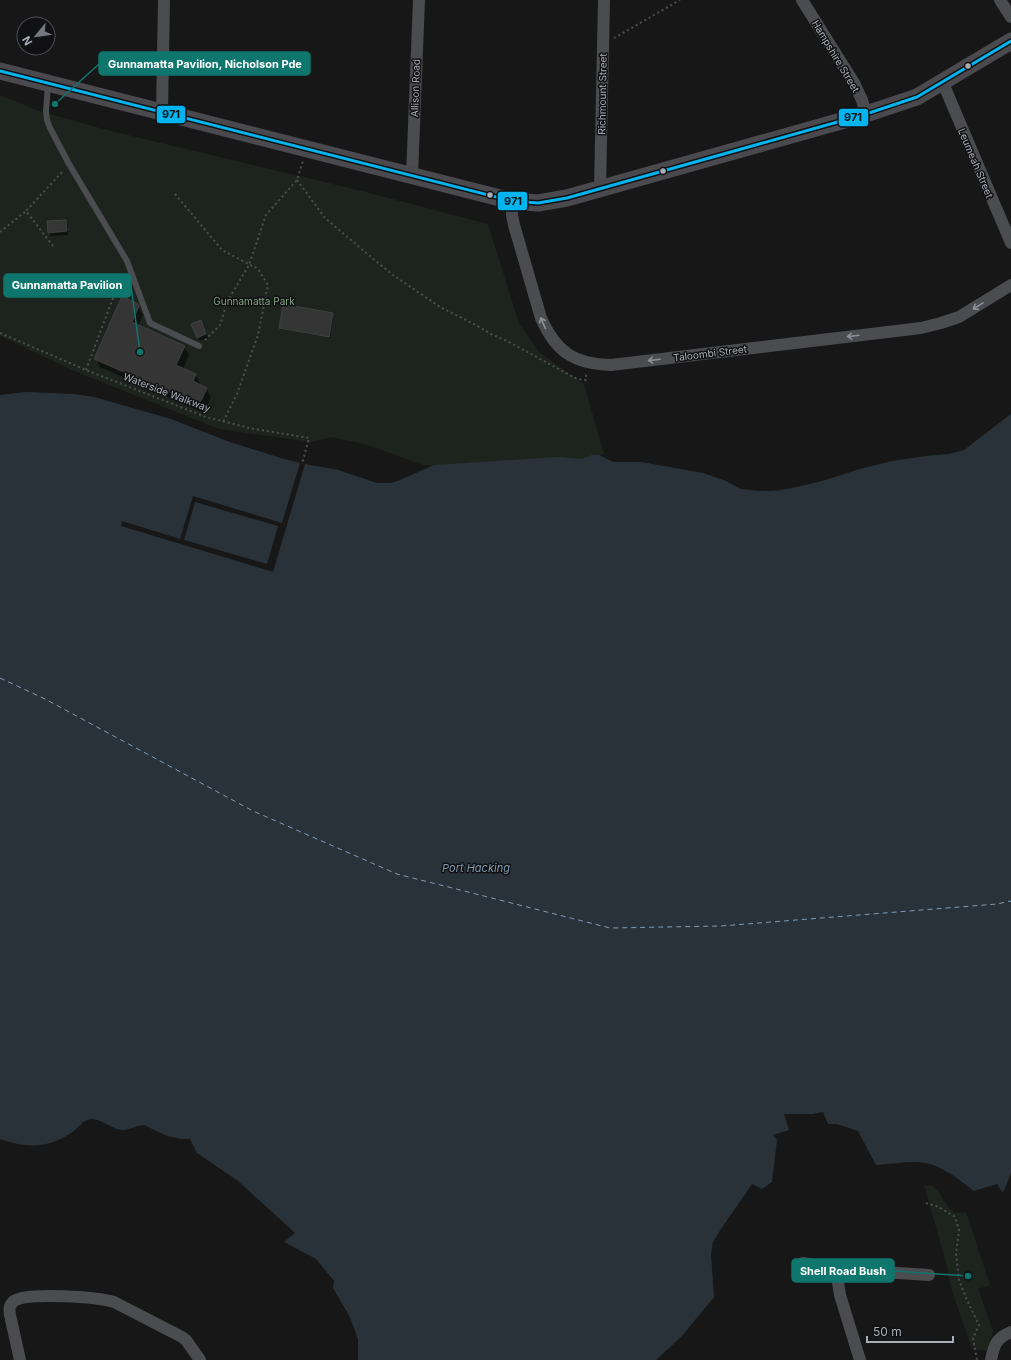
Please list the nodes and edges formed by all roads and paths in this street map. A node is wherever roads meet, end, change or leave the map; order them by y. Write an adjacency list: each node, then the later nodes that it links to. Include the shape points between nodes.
1 (164, 0): 13 (street)
2 (419, 0): 17 (street, Allison Road)
3 (604, 0): 8 (street, Richmount Street)
4 (680, 0): 8 (path, via 619,36)
5 (802, 0): 14 (street, Hampshire Street, via 854,83)
6 (1000, 0): 7 (street)
7 (1011, 17)
8 (603, 39): 19 (street, Richmount Street)
9 (1011, 41): 11 (street)
10 (0, 72): 12 (street)
11 (942, 83): 14 (street, via 917,97); 24 (street, Leumeah Street)
12 (49, 84): 13 (street); 16 (lane, via 47,120)
13 (162, 113): 15 (street)
14 (866, 114): 19 (street)
15 (307, 149): 17 (street); 18 (path)
16 (69, 164): 22 (path); 26 (lane)
17 (412, 176): 21 (street)
18 (297, 180): 27 (path, via 266,216); 31 (path, via 336,229 378,264 440,307 577,379 586,380)
19 (600, 188): 21 (street, via 538,203)
20 (175, 194): 27 (path, via 222,250)
21 (512, 201): 31 (street, Taloombi Street, one-way to 21, via 564,352 546,330 514,225)
22 (26, 211): 23 (path); 25 (path)
23 (0, 232)
24 (1011, 244)
25 (53, 246)
26 (127, 261): 30 (lane, via 150,323); 32 (path)
27 (249, 265): 30 (path, via 227,302 220,325); 33 (path, via 258,269 268,285 258,335 238,394)
28 (1011, 285): 31 (street, Taloombi Street, one-way to 31, via 959,317 921,328 611,365)
29 (0, 333): 32 (path, Waterside Walkway)
30 (198, 346)
31 (585, 362)
32 (86, 370): 33 (path, Waterside Walkway)
33 (223, 422): 34 (path, Waterside Walkway, via 309,438)
34 (302, 464)
35 (926, 1203): 43 (path, via 939,1207 955,1217 959,1230 956,1253 959,1280 979,1325 974,1338)
36 (803, 1263): 37 (street)
37 (836, 1269): 38 (street); 42 (street, via 840,1295)
38 (929, 1275)
39 (1011, 1332): 44 (street, via 1000,1338)
40 (20, 1360): 41 (street, via 10,1305 17,1299 49,1296 114,1302 182,1337)
41 (200, 1360)
42 (860, 1360)
43 (977, 1360)
44 (991, 1360)

